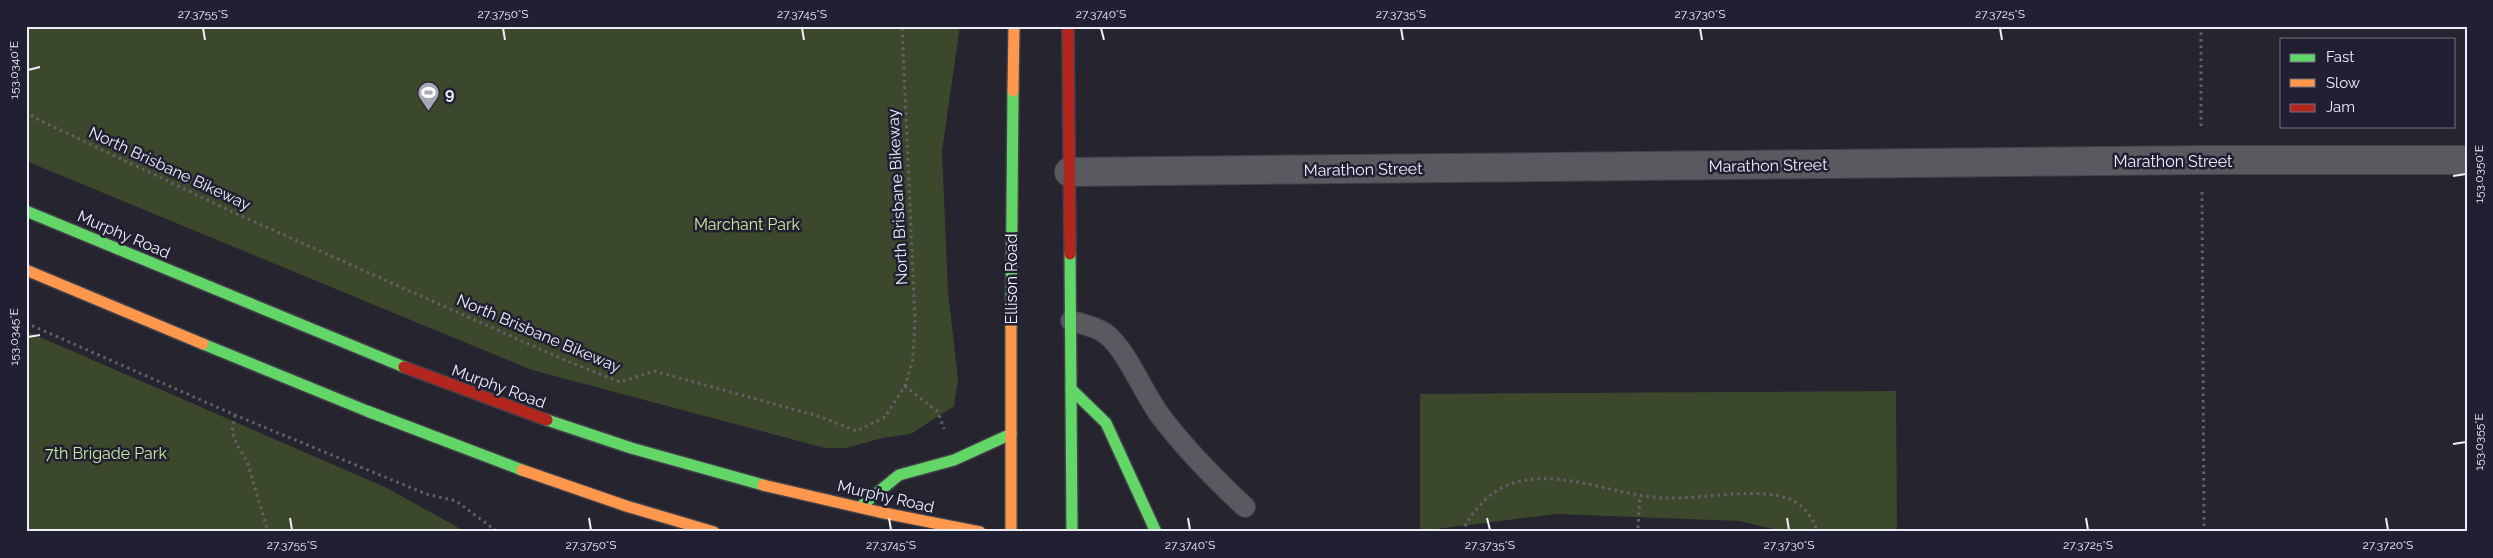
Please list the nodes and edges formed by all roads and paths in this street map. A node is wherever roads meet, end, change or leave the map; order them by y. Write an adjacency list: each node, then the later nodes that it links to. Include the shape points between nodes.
1 (902, 26): 13 (path, North Brisbane Bikeway, via 915,320 912,359)
2 (1014, 26): 16 (main road, Ellison Road)
3 (1068, 26): 8 (main road)
4 (2201, 26): 6 (path)
5 (26, 111): 13 (path, North Brisbane Bikeway, via 237,214 620,382 654,371 818,416 857,431 885,417)
6 (2202, 160): 7 (street, Marathon Street); 8 (street, Marathon Street); 31 (path)
7 (2467, 160)
8 (1069, 172): 11 (main road)
9 (26, 212): 19 (main road, Murphy Road, via 436,380 526,413 768,486)
10 (26, 270): 24 (main road, via 528,474)
11 (1070, 321): 14 (main road); 20 (lane, via 1099,330 1112,339 1181,443)
12 (26, 323): 15 (path)
13 (905, 386): 17 (path, via 938,412)
14 (1070, 389): 27 (main road); 28 (main road, via 1106,423)
15 (236, 415): 22 (path, via 232,431 247,461); 23 (path, via 426,494 456,501)
16 (1011, 434): 17 (main road); 26 (main road, Ellison Road)
17 (954, 460): 19 (main road, via 899,475)
18 (1640, 496): 21 (path); 29 (path, via 1574,482 1540,479 1512,484 1487,496); 30 (path, via 1668,498 1733,494 1793,500 1816,522)
19 (860, 507): 25 (main road, Murphy Road)
20 (1245, 507)
21 (1638, 528)
22 (268, 532)
23 (498, 532)
24 (714, 532)
25 (980, 532)
26 (1011, 532)
27 (1072, 532)
28 (1156, 532)
29 (1462, 532)
30 (1817, 532)
31 (2204, 532)

